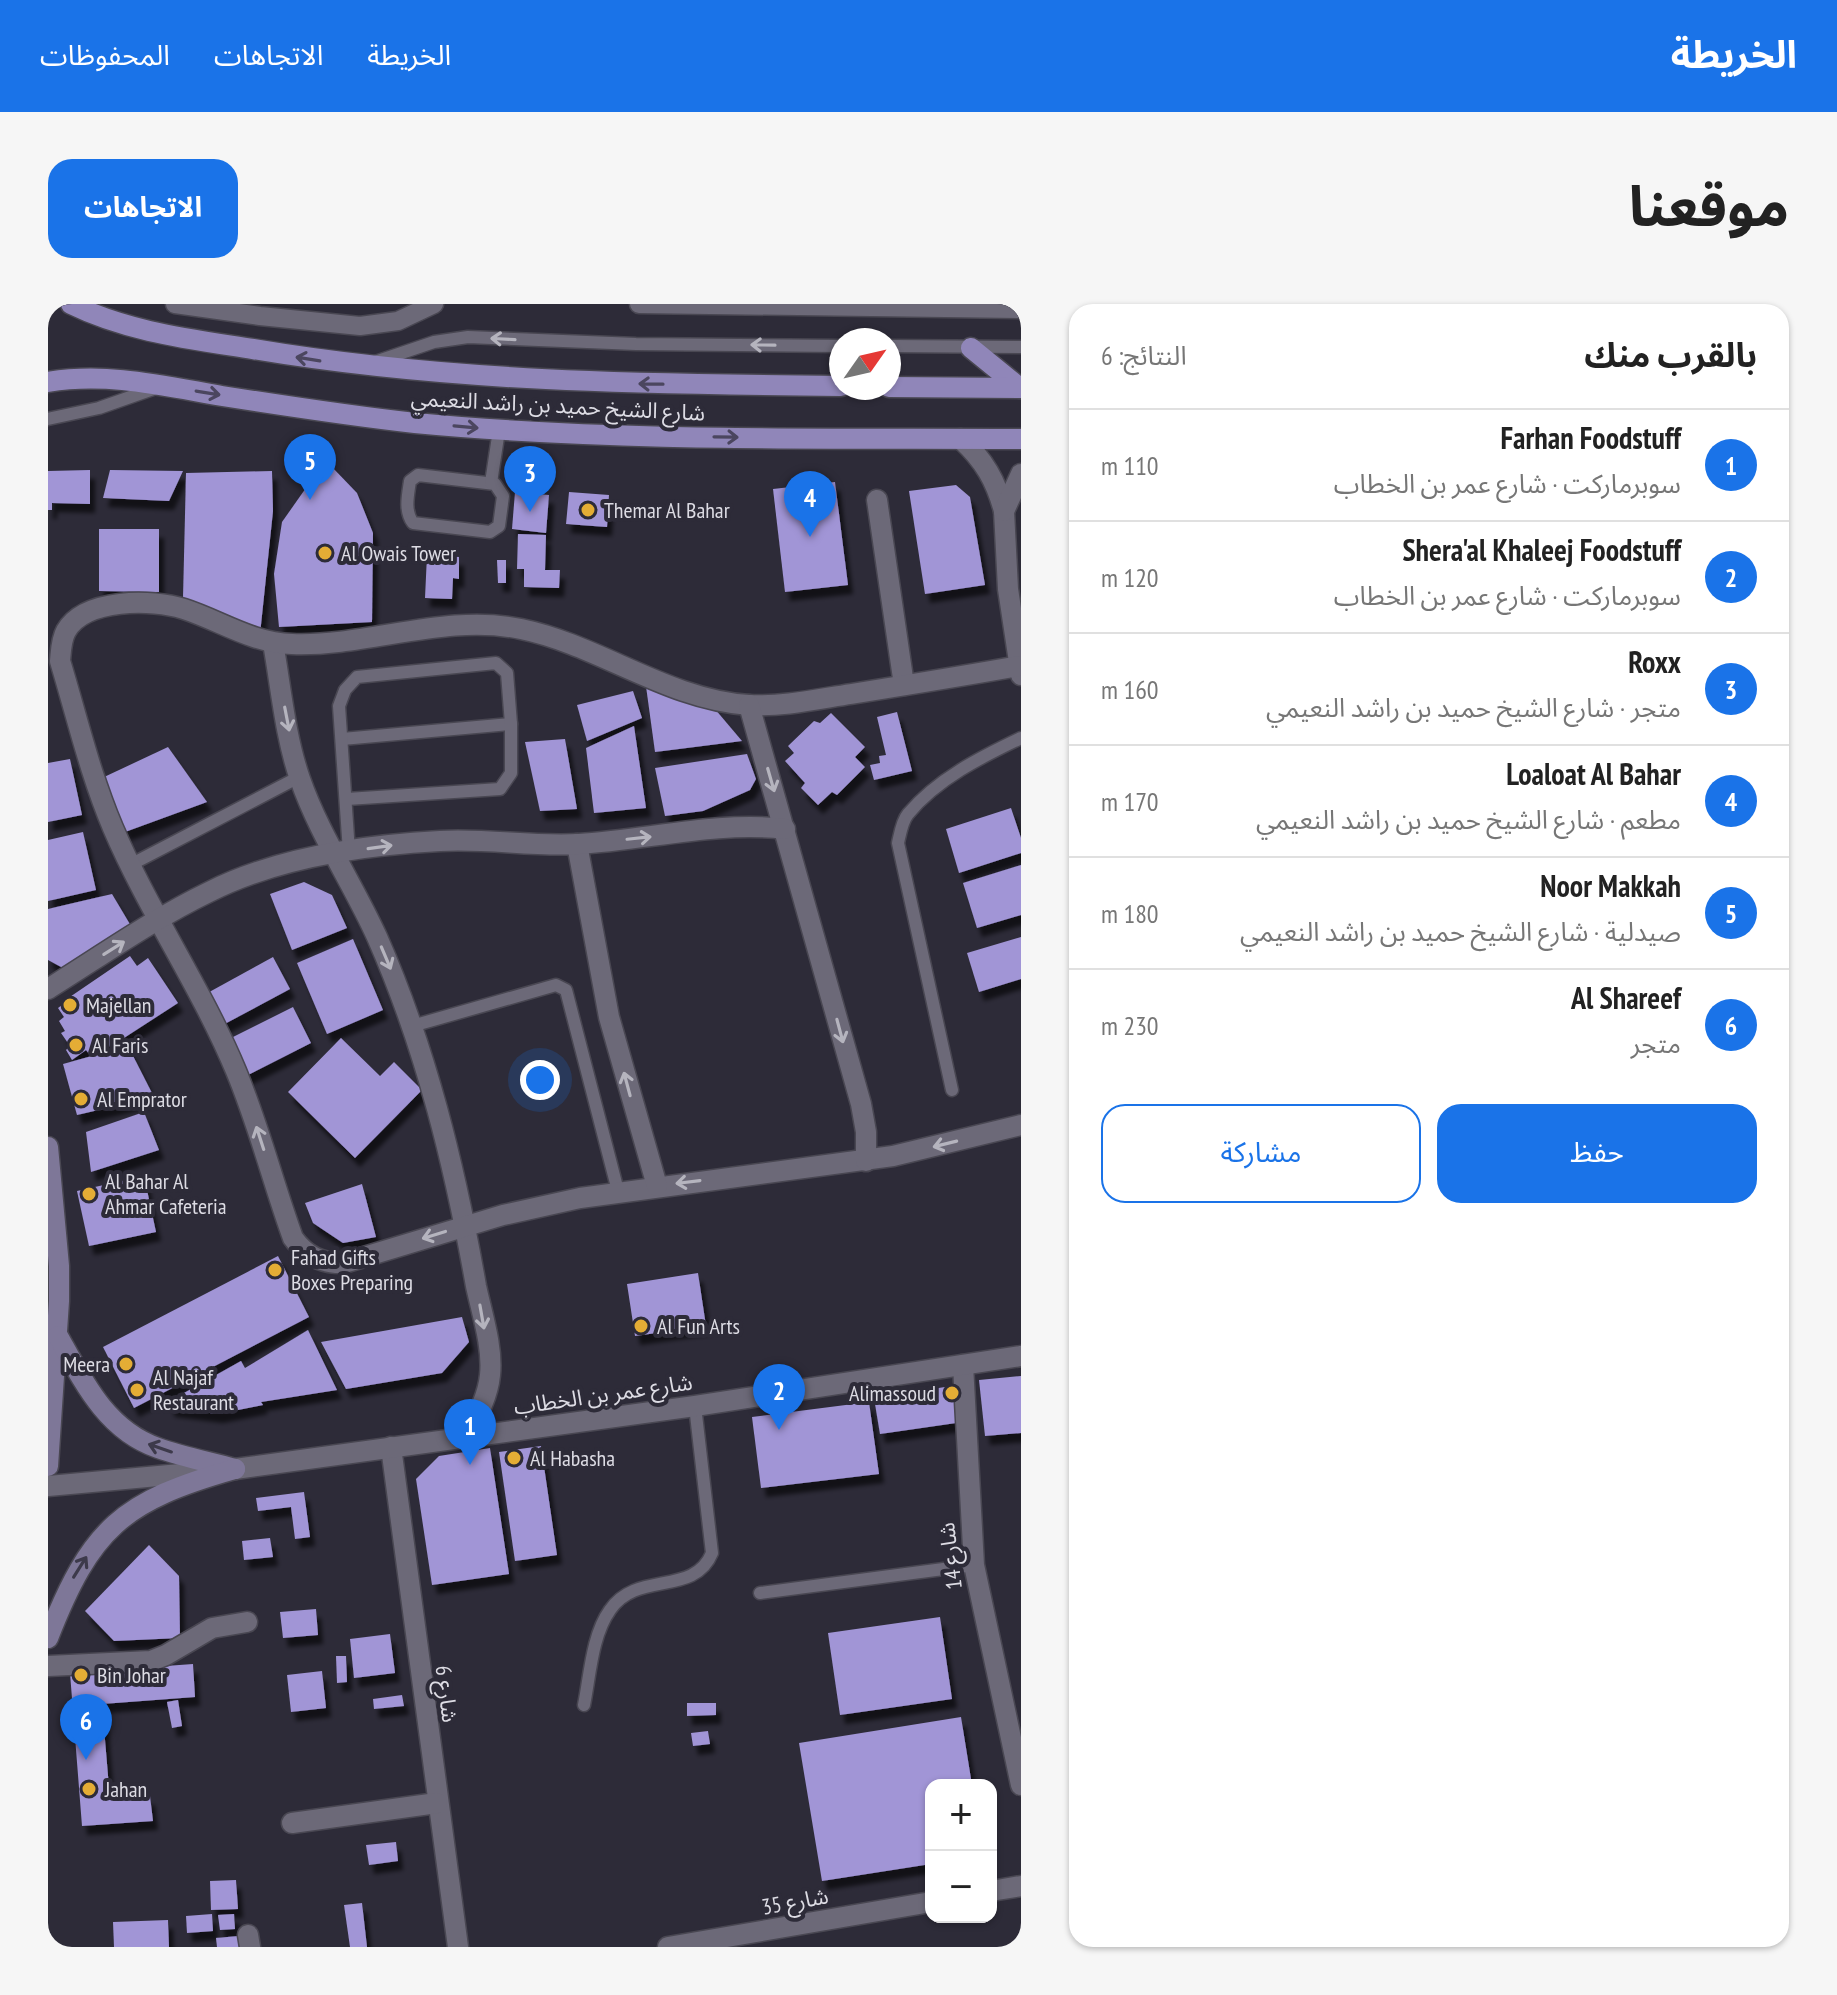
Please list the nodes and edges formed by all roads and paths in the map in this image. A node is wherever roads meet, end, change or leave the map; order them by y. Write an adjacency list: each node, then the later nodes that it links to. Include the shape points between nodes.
1 (71, 304): 10 (main road, شارع الشيخ حميد بن راشد النعيمي, one-way to 1, via 157,334)
2 (175, 304): 3 (street, via 360,326 398,321)
3 (434, 304)
4 (639, 304): 5 (street)
5 (1021, 309)
6 (829, 346): 10 (lane, one-way to 10, via 468,337 434,342)
7 (901, 346): 9 (lane)
8 (1021, 347): 9 (lane)
9 (971, 348): 15 (main road)
10 (364, 366): 13 (main road, شارع الشيخ حميد بن راشد النعيمي, one-way to 10, via 587,382)
11 (48, 382): 12 (main road, شارع الشيخ حميد بن راشد النعيمي, via 118,378)
12 (163, 386): 16 (lane); 17 (main road, شارع الشيخ حميد بن راشد النعيمي, one-way to 17, via 325,412)
13 (829, 386)
14 (901, 387): 15 (main road)
15 (1020, 388)
16 (48, 419)
17 (499, 430): 18 (main road, شارع الشيخ حميد بن راشد النعيمي, one-way to 18); 21 (lane)
18 (961, 439): 19 (main road, شارع الشيخ حميد بن راشد النعيمي); 23 (street, via 985,464)
19 (1021, 439)
20 (1021, 474): 23 (street)
21 (491, 483): 21 (lane, via 503,496 494,531 421,526 408,515 410,481 418,475)
22 (877, 500): 26 (street)
23 (1004, 511): 25 (street)
24 (273, 643): 27 (street, via 309,644 472,624 507,626 542,634 687,692); 31 (street, one-way to 31); 36 (street, via 183,609 149,603 90,611 66,631 60,661 98,790)
25 (1020, 671): 26 (street)
26 (904, 685): 27 (street)
27 (749, 705): 33 (street, one-way to 33)
28 (511, 724): 30 (lane); 30 (lane, via 507,673 496,663 357,677 339,706); 32 (lane, via 511,773 500,789)
29 (1021, 738): 40 (lane, via 973,761 937,788 906,816 898,843)
30 (342, 739): 32 (lane)
31 (299, 777): 35 (street); 36 (lane)
32 (347, 799): 35 (lane)
33 (785, 829): 34 (street, one-way to 33, via 739,828); 43 (street, one-way to 43, via 861,1104)
34 (577, 844): 35 (street, one-way to 34, via 442,840); 44 (street, one-way to 34, via 609,1017)
35 (342, 853): 37 (street, via 237,880); 39 (street, one-way to 39)
36 (130, 865): 37 (street)
37 (158, 921): 38 (street, one-way to 37); 46 (street, one-way to 37, via 344,1263 320,1261 300,1248 236,1070)
38 (48, 989)
39 (412, 1026): 45 (lane, via 556,985 566,990); 46 (street)
40 (952, 1090)
41 (1021, 1125): 43 (street, one-way to 43)
42 (48, 1147): 47 (main road, via 59,1266)
43 (866, 1161): 44 (street, one-way to 44)
44 (657, 1186): 45 (street)
45 (618, 1191): 46 (street)
46 (465, 1226): 51 (street, one-way to 51, via 490,1361 487,1391)
47 (58, 1336): 53 (main road); 54 (main road, one-way to 47, via 156,1448 114,1423)
48 (1021, 1356): 49 (street, شارع عمر بن الخطاب)
49 (963, 1365): 50 (street, شارع عمر بن الخطاب); 56 (street, شارع 14)
50 (695, 1406): 51 (street, شارع عمر بن الخطاب); 61 (lane, via 712,1553 698,1574 634,1589 610,1609 598,1637)
51 (466, 1437): 52 (street, شارع عمر بن الخطاب)
52 (391, 1447): 54 (street, شارع عمر بن الخطاب); 64 (street, شارع 6)
53 (48, 1466)
54 (235, 1469): 55 (street, شارع عمر بن الخطاب); 59 (main road, one-way to 54, via 72,1579 119,1520 161,1493)
55 (48, 1486)
56 (974, 1565): 57 (lane); 62 (street, شارع 14)
57 (760, 1593)
58 (247, 1622): 60 (street, via 212,1628 151,1661)
59 (48, 1638)
60 (48, 1666)
61 (584, 1705)
62 (1014, 1722): 63 (street, شارع 14)
63 (1021, 1785)
64 (437, 1803): 65 (street); 69 (street, شارع 6)
65 (292, 1823)
66 (1021, 1886): 67 (street)
67 (997, 1890)
68 (925, 1903): 70 (street, شارع 35)
69 (458, 1947)
70 (668, 1947)

